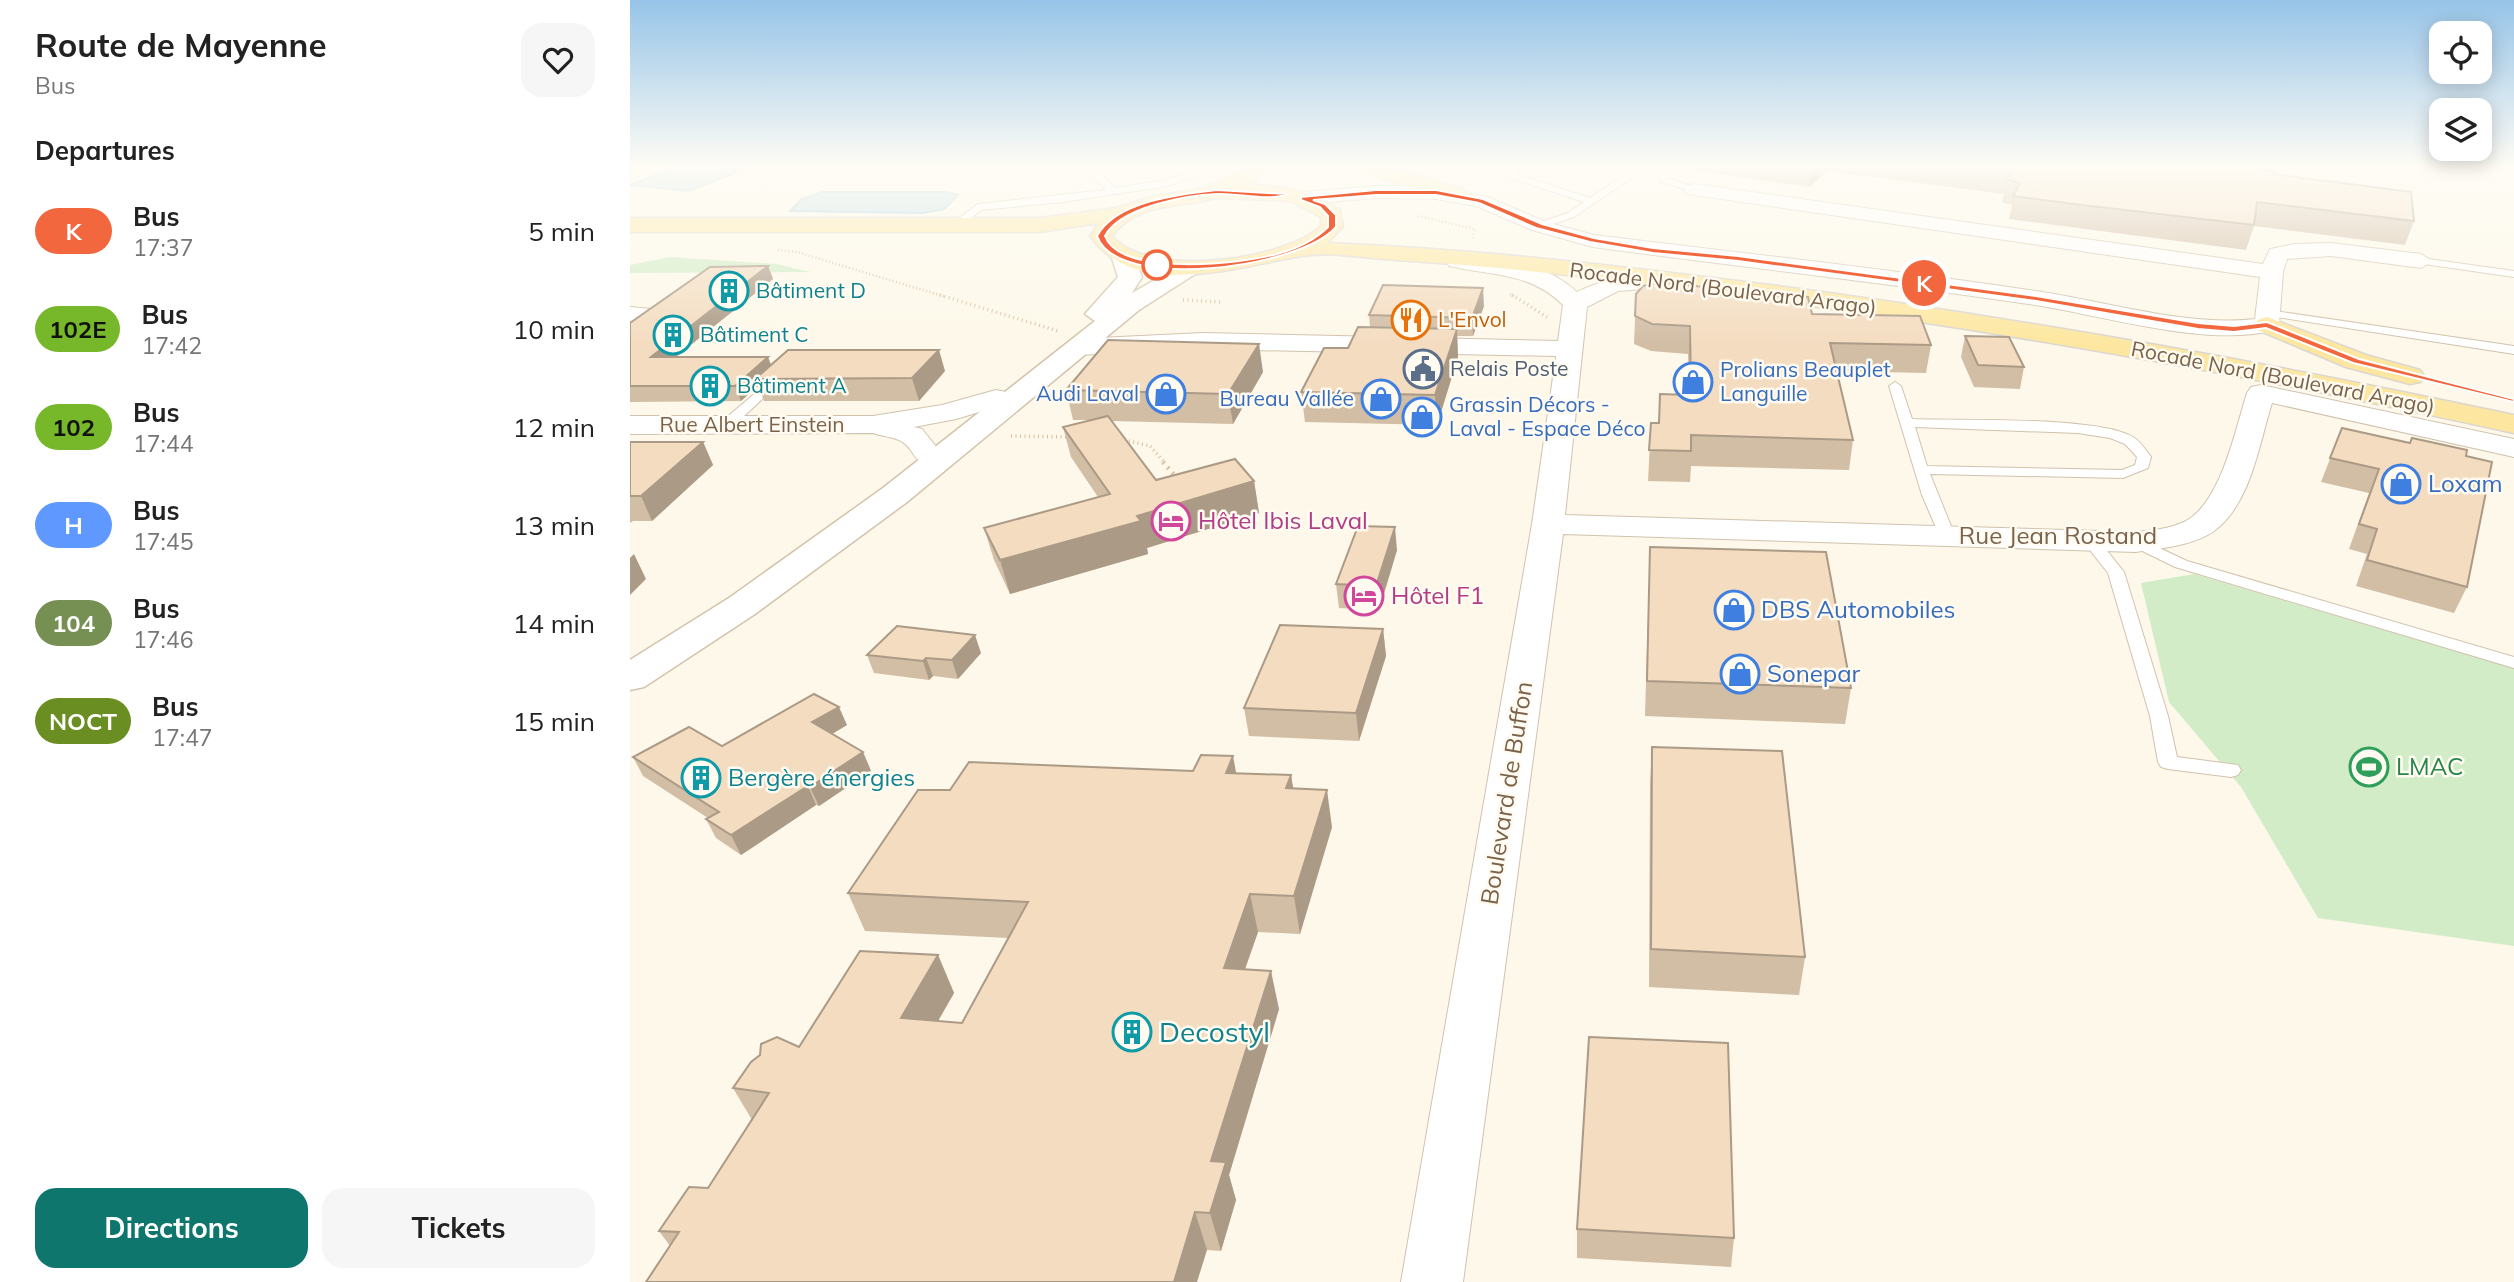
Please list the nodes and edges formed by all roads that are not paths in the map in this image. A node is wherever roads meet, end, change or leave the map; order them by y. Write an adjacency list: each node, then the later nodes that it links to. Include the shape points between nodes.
1 (630, 225): 2 (main road)
2 (955, 225): 3 (main road)
3 (1041, 225)
4 (1107, 225): 13 (main road, via 1101,236)
5 (1330, 225): 12 (main road, via 1321,238)
6 (1351, 225): 29 (main road, via 1472,249 1942,302)
7 (1536, 225): 10 (street)
8 (1542, 225): 10 (lane)
9 (1939, 225): 17 (street)
10 (1539, 226): 21 (street, via 1653,251 2036,298 2198,326 2234,329)
11 (630, 237): 13 (main road, via 946,236 1076,244)
12 (1301, 249): 14 (main road, Rocade Nord (Boulevard Arago)); 16 (main road, via 1252,262)
13 (1114, 252): 16 (main road, via 1155,265); 27 (main road, via 1130,277 1116,297)
14 (1428, 256): 19 (main road, Rocade Nord (Boulevard Arago)); 20 (street, via 1536,273 1558,284)
15 (2421, 261): 17 (street, via 2337,250 2292,250 2278,254); 18 (lane)
16 (1194, 267): 22 (main road)
17 (2272, 272): 21 (street)
18 (2514, 274)
19 (1670, 280): 20 (street, via 1597,288); 31 (main road, Rocade Nord (Boulevard Arago), via 1935,314 2356,389)
20 (1575, 304): 23 (street, Boulevard de Buffon)
21 (2267, 319): 24 (lane); 28 (main road, via 2356,361)
22 (1069, 339): 23 (street); 42 (main road, via 895,495)
23 (1569, 349): 38 (street, Boulevard de Buffon)
24 (2514, 350)
25 (785, 372): 33 (lane)
26 (1895, 386): 30 (lane)
27 (996, 398): 34 (street, Rue Albert Einstein, via 946,413); 36 (main road)
28 (2514, 399)
29 (2514, 407)
30 (1906, 423): 37 (lane); 37 (lane, via 2101,432 2130,441 2144,457 2141,468 2123,474)
31 (2514, 424)
32 (630, 425): 33 (street, Rue Albert Einstein)
33 (726, 425): 34 (street, Rue Albert Einstein)
34 (873, 425): 36 (street, Rue Albert Einstein, via 912,435)
35 (2514, 448): 41 (street, Rue Jean Rostand, via 2261,393 2221,507 2204,523 2179,535)
36 (927, 454): 42 (main road)
37 (1921, 470): 39 (lane)
38 (1548, 524): 39 (street, Rue Jean Rostand); 46 (street, Boulevard de Buffon)
39 (1947, 536): 40 (street, Rue Jean Rostand)
40 (2090, 540): 41 (street, Rue Jean Rostand); 45 (lane, via 2116,572 2168,762)
41 (2136, 541): 43 (lane, via 2181,564)
42 (742, 606): 44 (main road)
43 (2514, 663)
44 (630, 678)
45 (2231, 770)
46 (1432, 1282)

